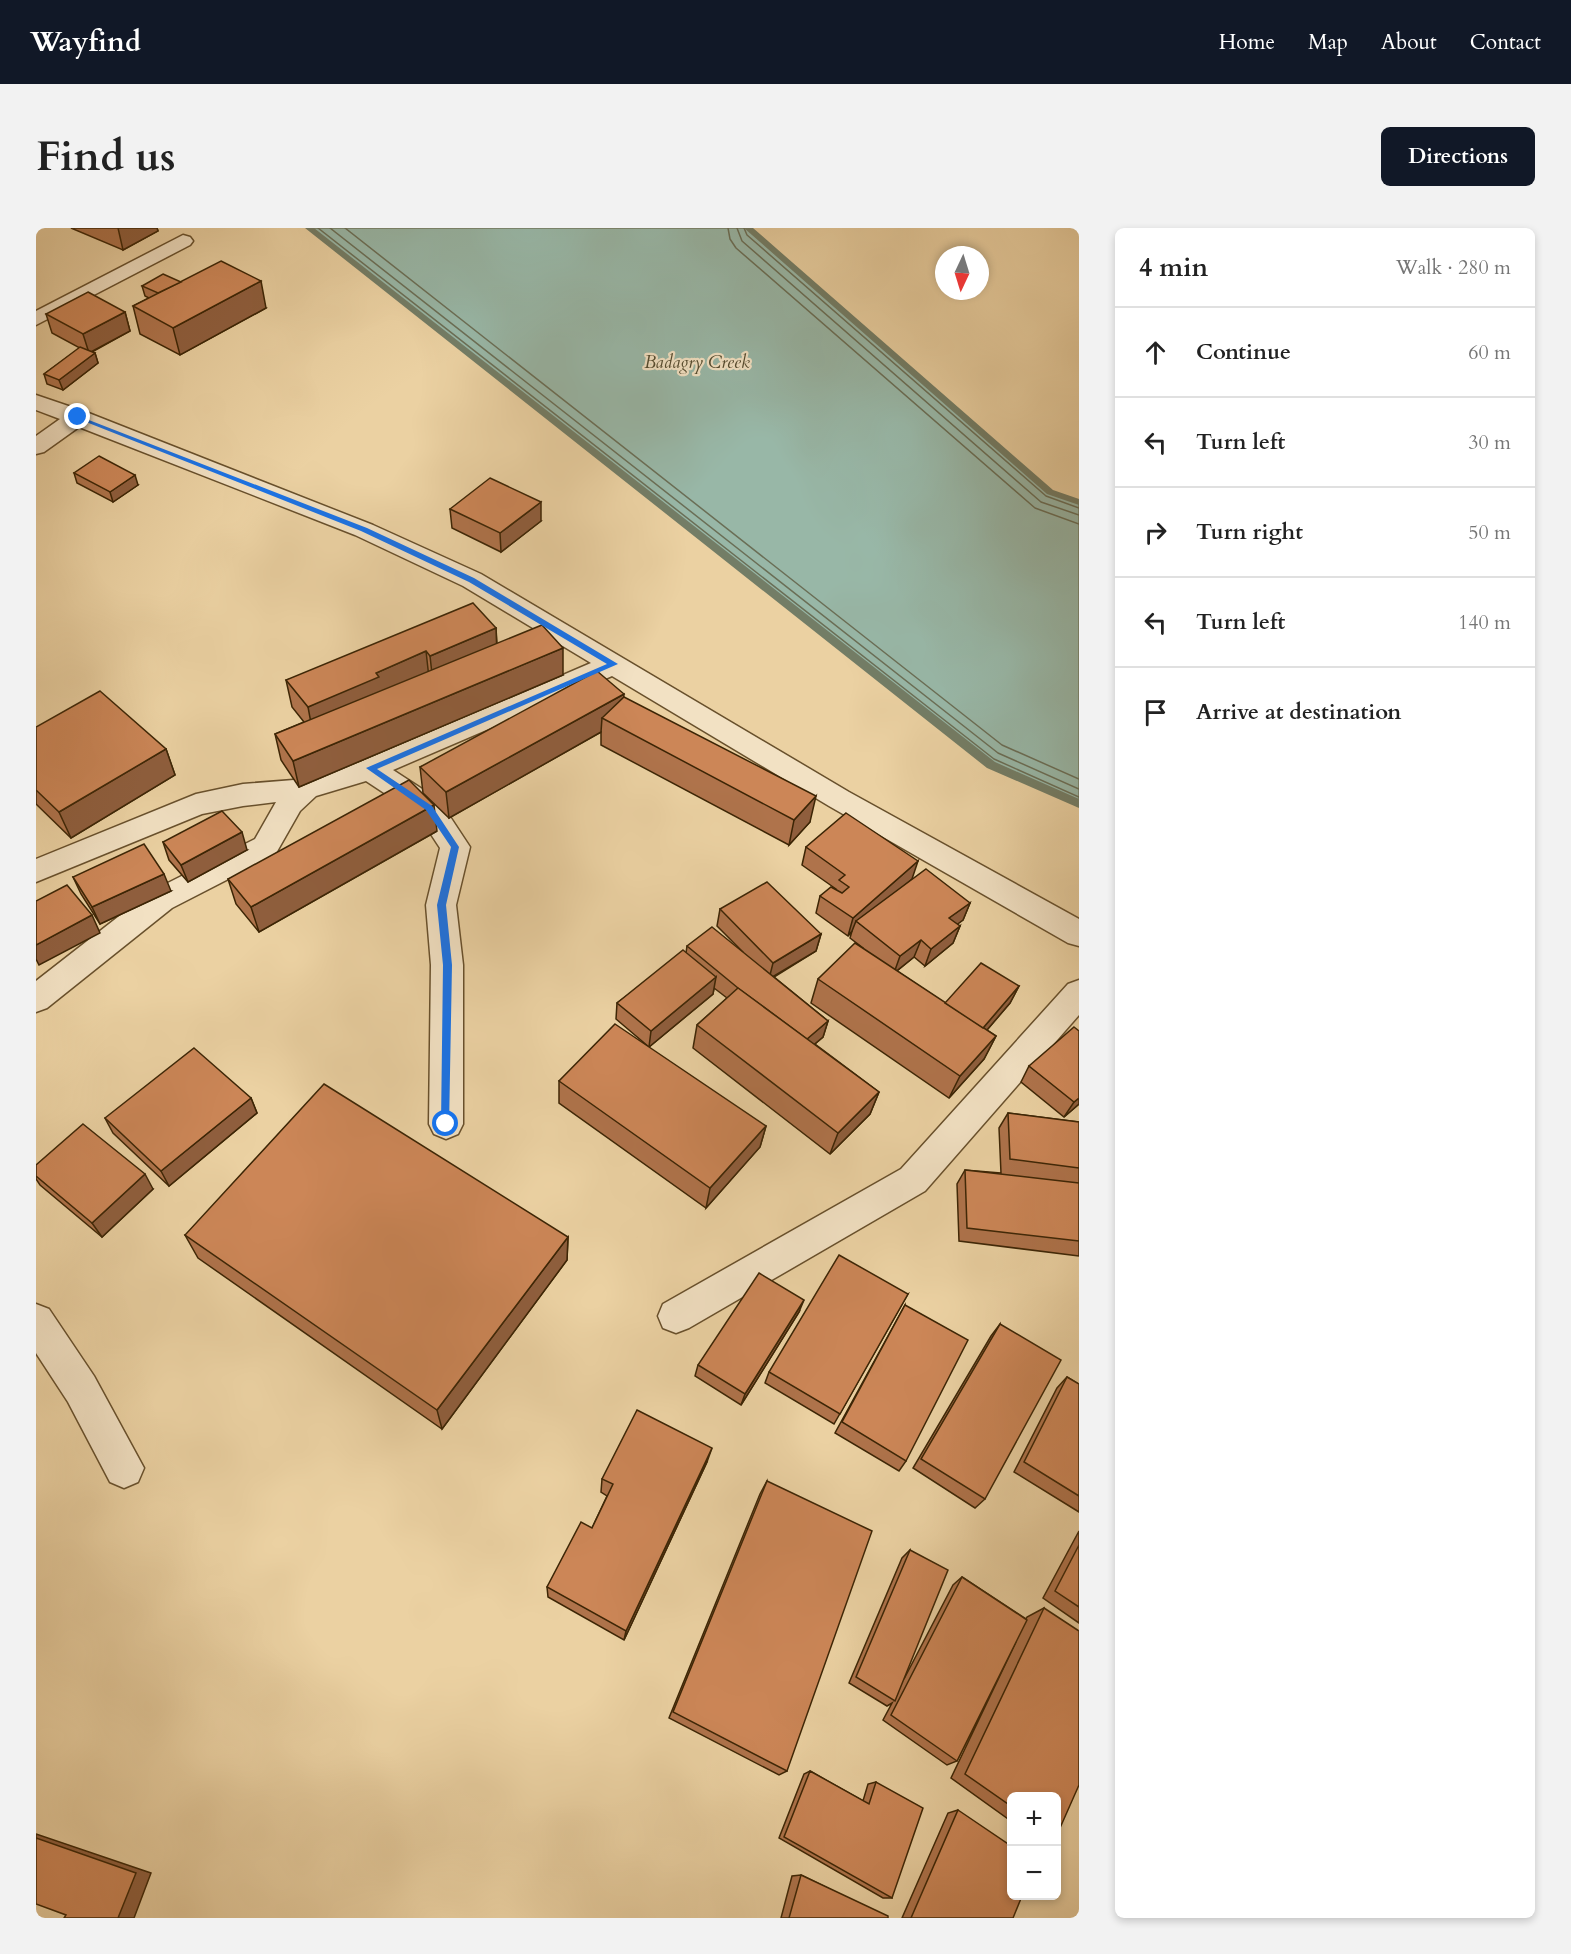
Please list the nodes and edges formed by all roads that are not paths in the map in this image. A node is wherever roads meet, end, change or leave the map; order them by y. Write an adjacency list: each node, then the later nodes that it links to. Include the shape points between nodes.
1 (183, 241): 2 (street)
2 (36, 319)
3 (36, 402): 4 (street)
4 (78, 417): 5 (street); 6 (street, via 364,530 472,580)
5 (36, 447)
6 (614, 664): 7 (street); 10 (street, via 840,799)
7 (370, 768): 8 (street); 13 (street, via 429,808 455,847 441,905 447,965)
8 (306, 789): 9 (street, via 243,795 196,805); 12 (street, via 290,803 265,847 161,900)
9 (36, 871)
10 (1079, 934)
11 (1079, 993): 14 (street, via 913,1180)
12 (36, 999)
13 (446, 1124)
14 (676, 1316)
15 (36, 1321): 16 (street, via 81,1389)
16 (124, 1468)

